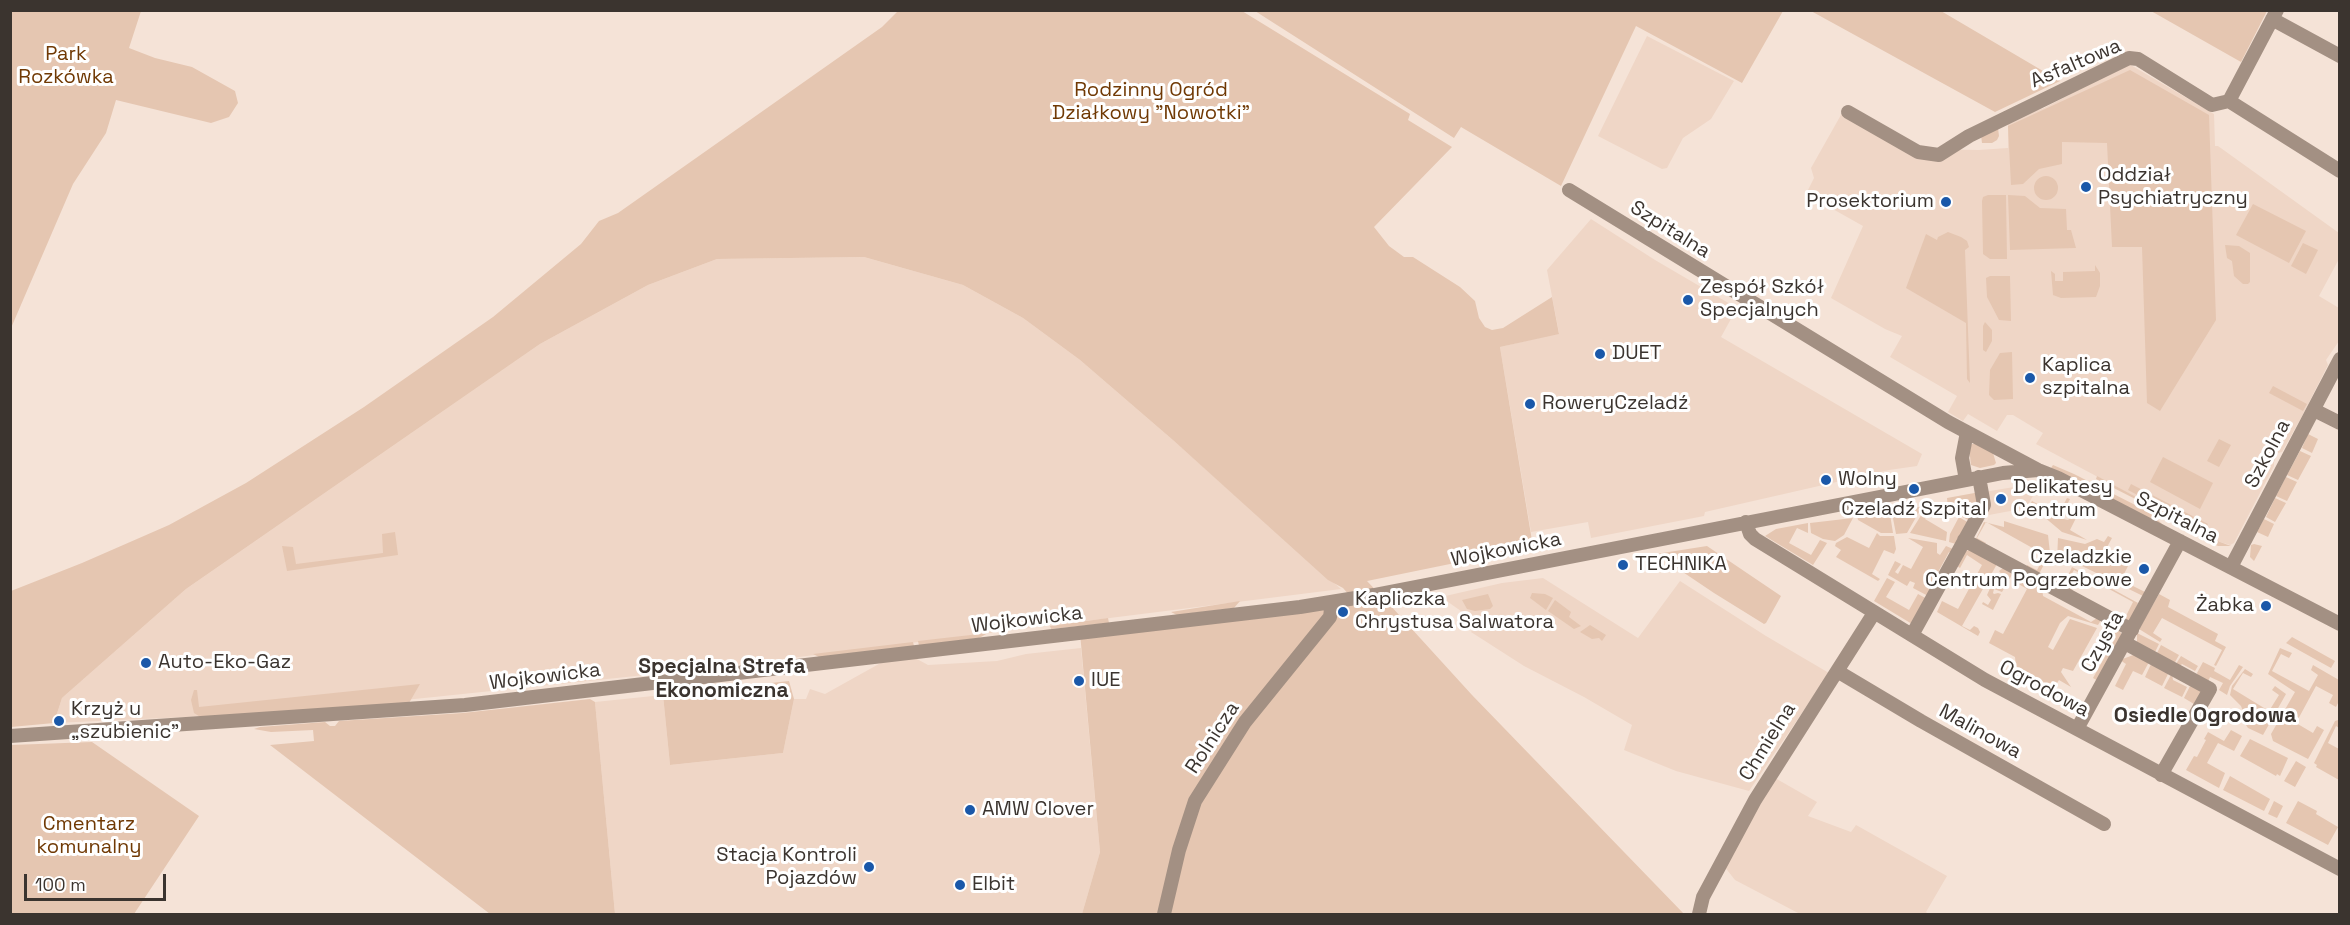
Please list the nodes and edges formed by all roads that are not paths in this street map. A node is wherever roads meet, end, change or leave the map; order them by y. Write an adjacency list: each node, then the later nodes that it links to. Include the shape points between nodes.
1 (2274, 15): 2 (street); 3 (street)
2 (2340, 56)
3 (2229, 101): 4 (street, Asfaltowa, via 2212,105 2138,59 2129,58 1969,136 1939,155 1918,152); 5 (street)
4 (1848, 112)
5 (2340, 171)
6 (1569, 190): 10 (street, Szpitalna)
7 (2340, 359): 8 (street, Szkolna)
8 (2314, 410): 9 (street); 18 (street, Szkolna)
9 (2340, 423)
10 (1967, 432): 11 (street, Szpitalna); 14 (street, via 1962,458)
11 (1996, 447): 12 (street, Szpitalna); 13 (street)
12 (2038, 471): 13 (street, Wojkowicka); 17 (street, Szpitalna)
13 (2003, 473): 14 (street, Wojkowicka)
14 (1973, 479): 15 (street, Wojkowicka); 16 (street, via 1984,505)
15 (1746, 522): 19 (street, Wojkowicka); 20 (street, Ogrodowa, via 1755,539)
16 (1964, 540): 22 (street); 23 (street)
17 (2180, 541): 18 (street, Szpitalna); 22 (street, Czysta)
18 (2231, 567): 21 (street, Szpitalna)
19 (1332, 603): 27 (street, Wojkowicka, via 465,705); 31 (street, Rolnicza, via 1330,617 1245,722 1195,801)
20 (1874, 613): 23 (street, Ogrodowa); 25 (street, Chmielna)
21 (2340, 624)
22 (2132, 630): 24 (street, Czysta)
23 (1912, 635): 26 (street, Ogrodowa)
24 (2125, 643): 26 (street, Czysta); 28 (street, via 2210,689)
25 (1838, 671): 29 (street, Malinowa); 32 (street, Chmielna, via 1755,800 1703,897)
26 (2077, 729): 28 (street, Ogrodowa)
27 (10, 736)
28 (2161, 775): 30 (street, Ogrodowa)
29 (2104, 824)
30 (2340, 869)
31 (1164, 915)
32 (1700, 915)

